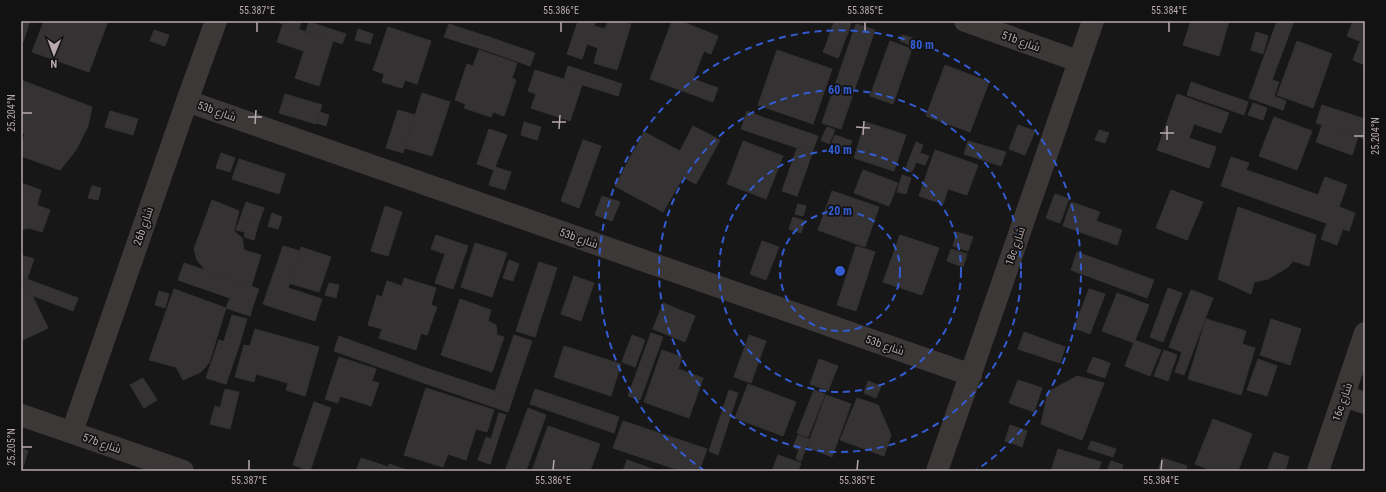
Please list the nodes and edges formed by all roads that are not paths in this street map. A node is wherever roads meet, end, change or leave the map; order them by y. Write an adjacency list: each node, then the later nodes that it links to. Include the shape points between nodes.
1 (216, 21): 5 (street, 26b شارع)
2 (965, 21): 4 (street, 51b شارع)
3 (1093, 21): 4 (street, 18c شارع)
4 (1078, 61): 7 (street, 18c شارع)
5 (187, 101): 7 (street, 53b شارع); 11 (street, 26b شارع)
6 (1365, 333): 8 (street, 16c شارع)
7 (971, 375): 13 (street, 18c شارع)
8 (1344, 396): 9 (street); 14 (street, 16c شارع)
9 (1365, 403)
10 (21, 415): 11 (street, 57b شارع)
11 (72, 432): 12 (street, 57b شارع)
12 (183, 471)
13 (938, 471)
14 (1318, 471)

